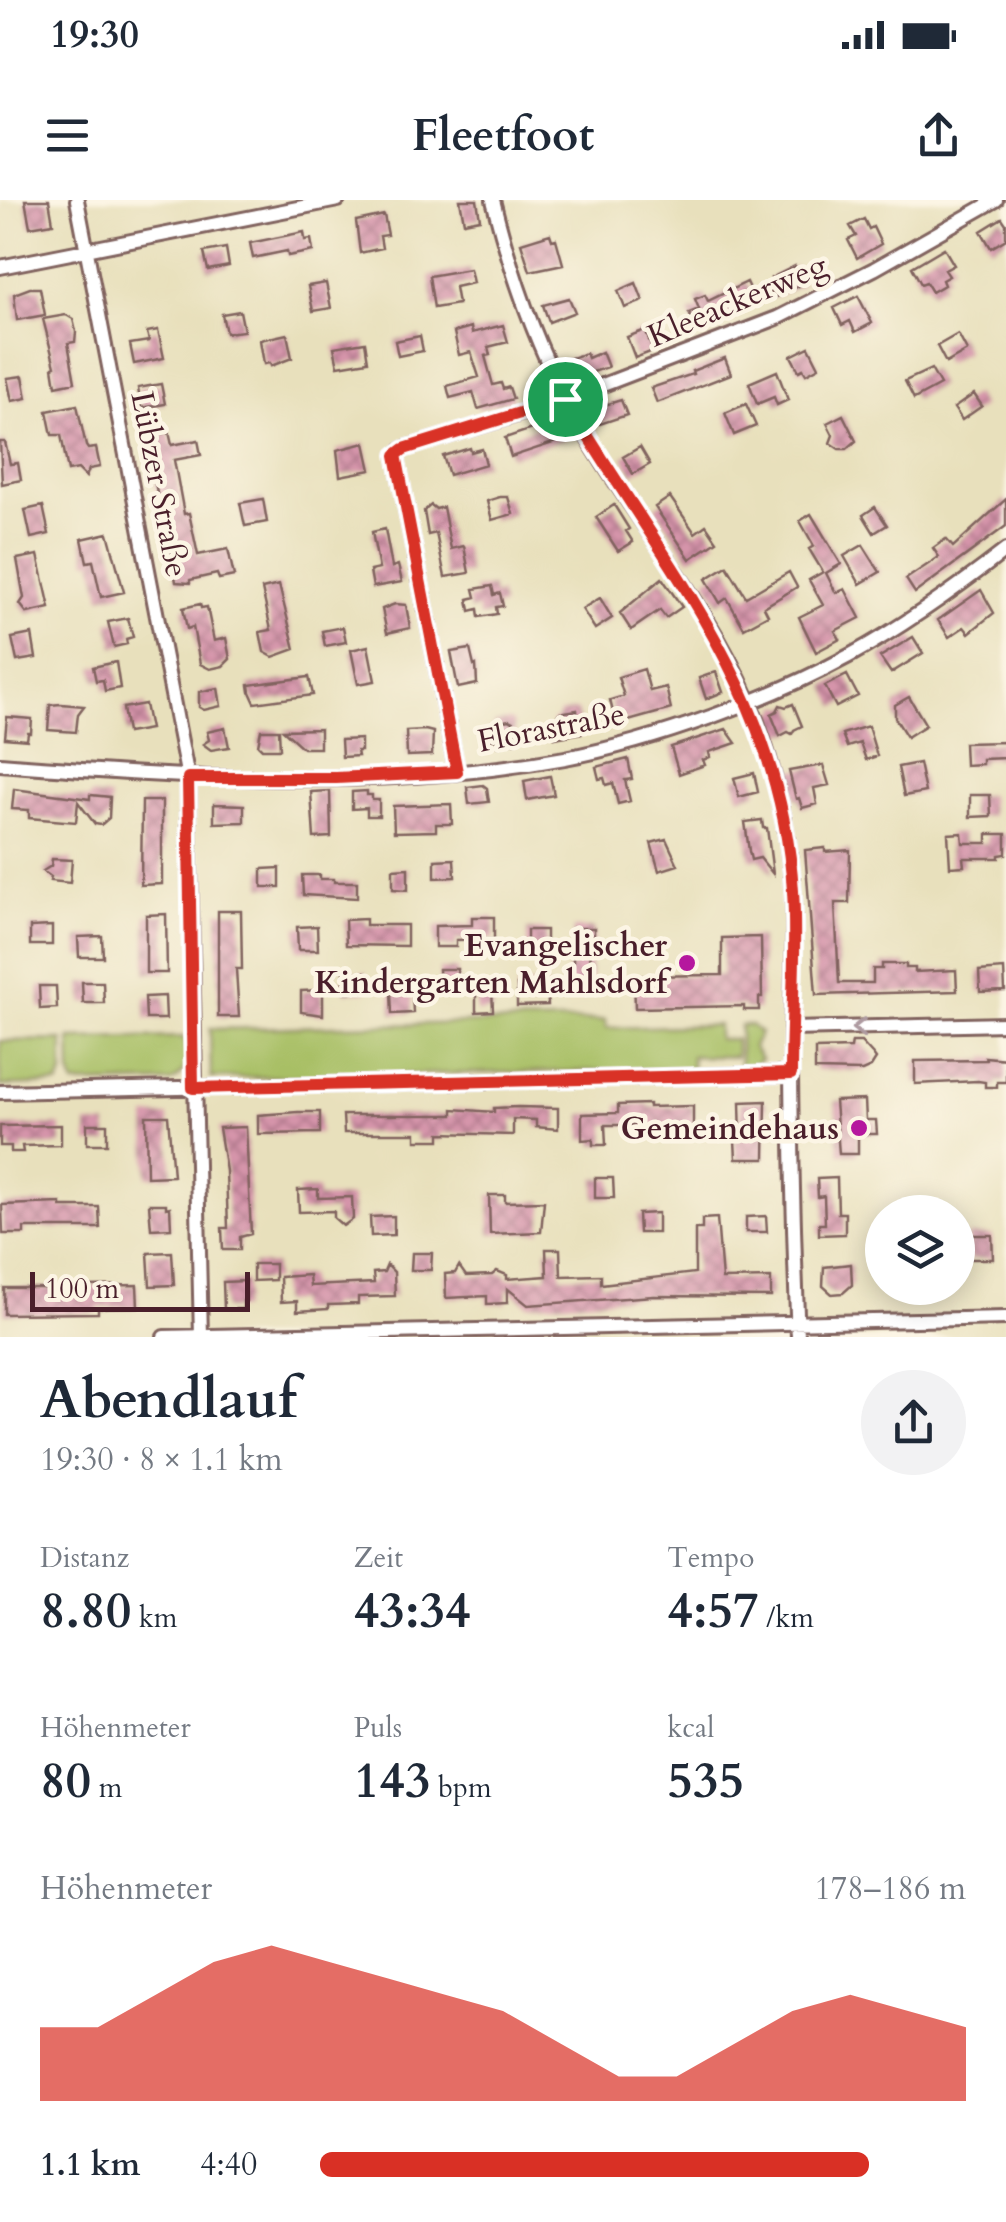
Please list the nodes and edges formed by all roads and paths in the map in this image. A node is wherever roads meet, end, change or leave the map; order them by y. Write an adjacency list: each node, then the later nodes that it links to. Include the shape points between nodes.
1 (77, 200): 5 (street, Lübzer Straße)
2 (338, 200): 5 (street)
3 (493, 200): 7 (street, via 524,306)
4 (996, 200): 7 (street, Kleeackerweg, via 777,318)
5 (87, 250): 6 (street); 12 (street, Lübzer Straße)
6 (0, 267)
7 (565, 399): 9 (street, via 684,581); 11 (street, Kleeackerweg, via 396,455)
8 (1006, 550): 9 (street, Florastraße, via 849,656)
9 (748, 701): 11 (street, Florastraße, via 568,758); 14 (street, via 778,796 793,891)
10 (0, 764): 12 (street, Florastraße)
11 (457, 772): 12 (street, Florastraße)
12 (188, 778): 16 (street, Lübzer Straße)
13 (1006, 1024): 14 (street, one-way to 14)
14 (791, 1030): 15 (street)
15 (791, 1074): 16 (street); 19 (street)
16 (193, 1088): 17 (street); 22 (street, Lübzer Straße)
17 (0, 1092)
18 (1006, 1318): 19 (street)
19 (798, 1330): 20 (street)
20 (652, 1332): 22 (street)
21 (164, 1337): 22 (street)
22 (201, 1337)

